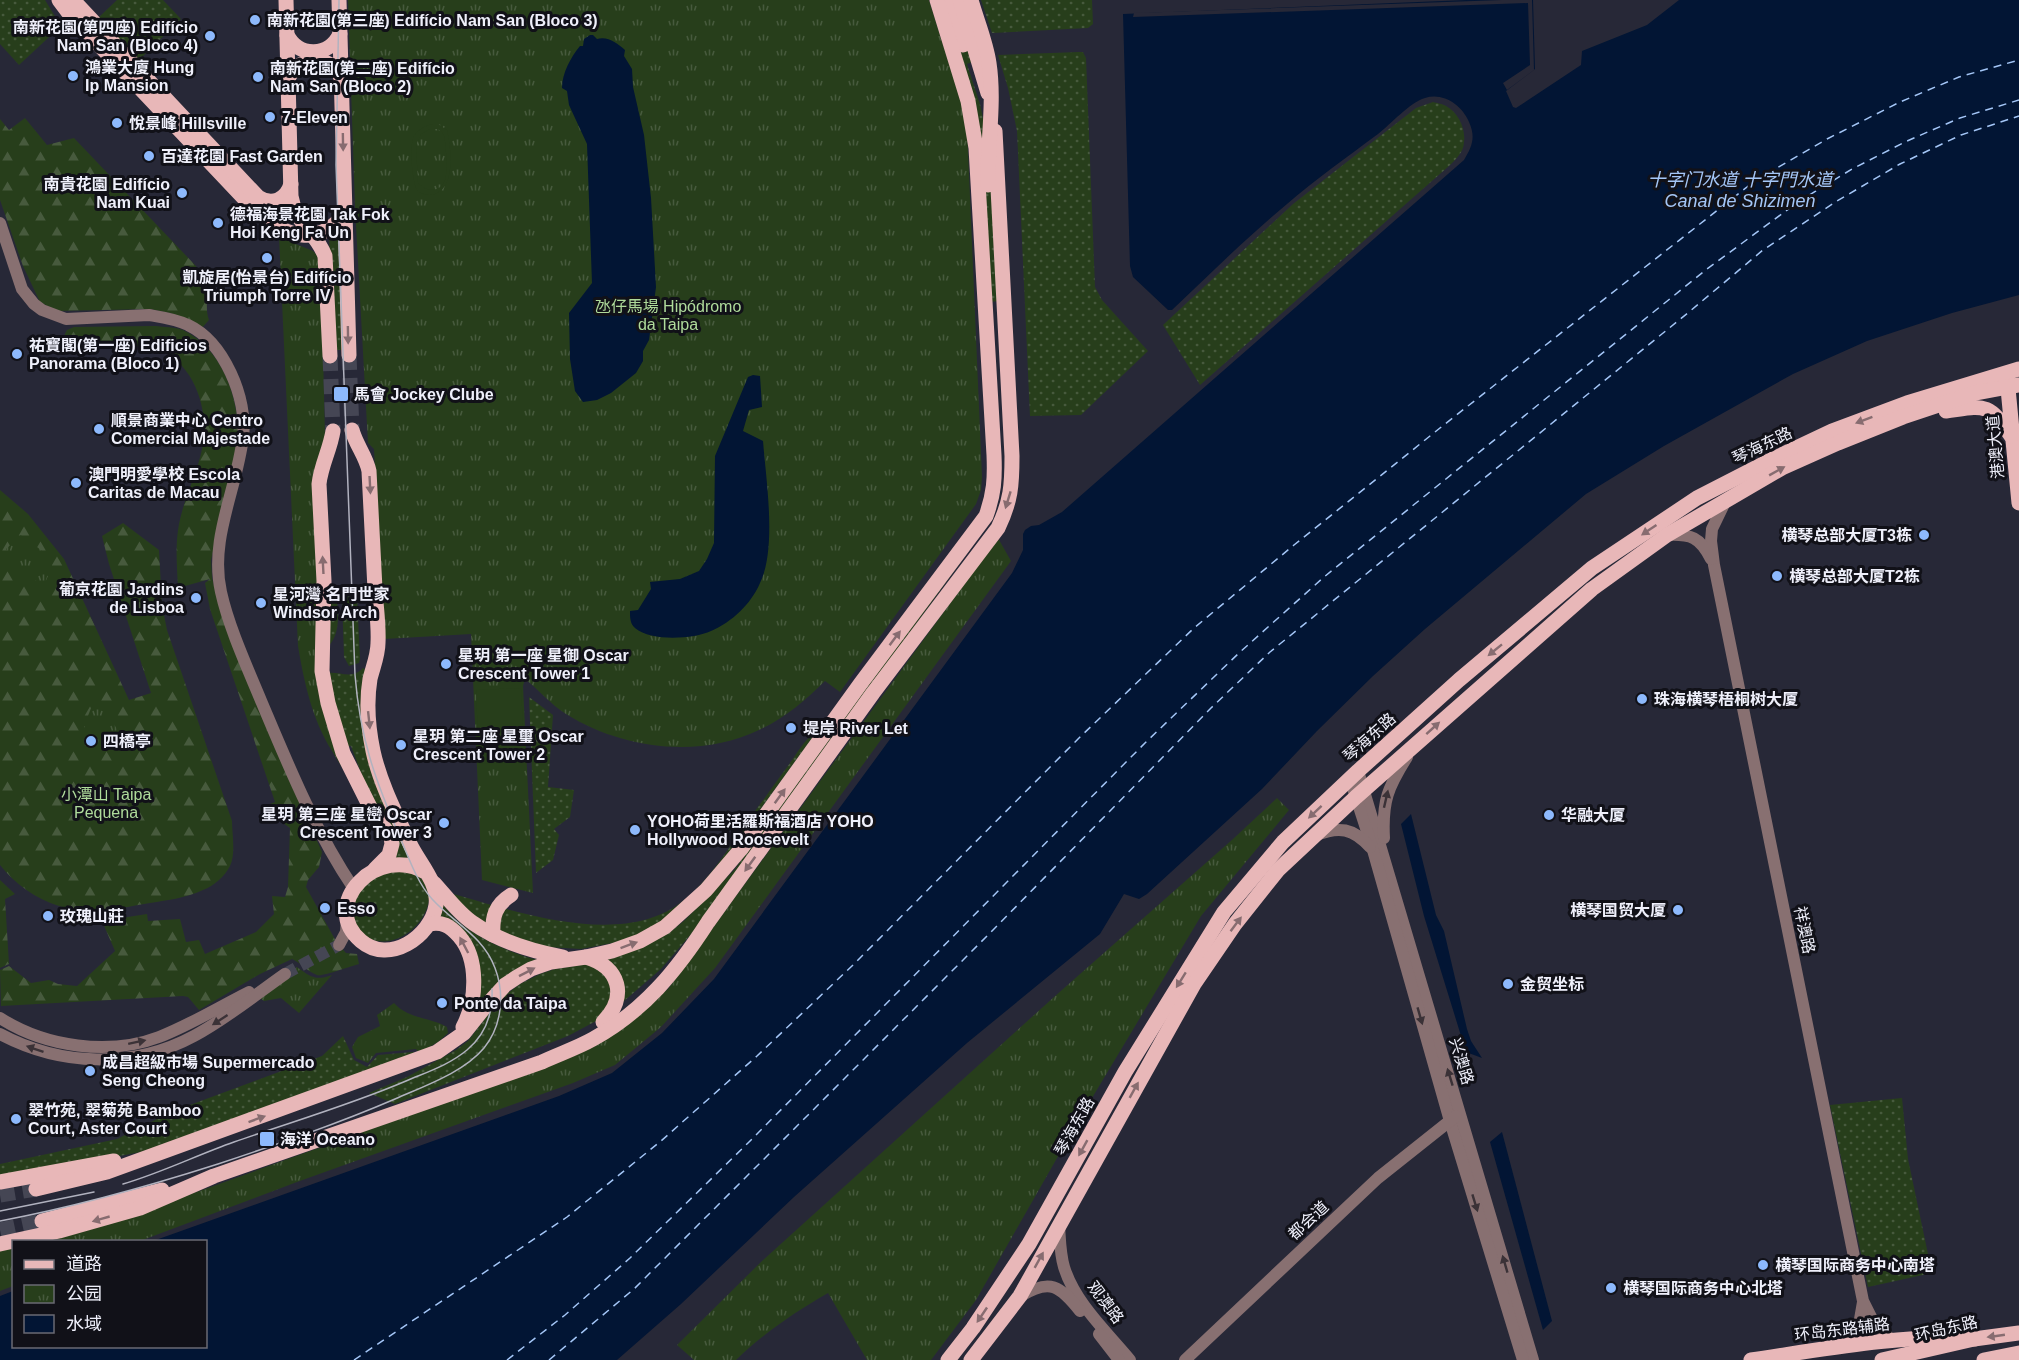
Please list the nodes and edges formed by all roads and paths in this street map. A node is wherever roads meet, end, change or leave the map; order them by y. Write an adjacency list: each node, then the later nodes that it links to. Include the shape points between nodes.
1 (59, 0): 16 (main road, via 258,213 283,231)
2 (73, 0): 12 (main road, via 256,196 269,202 279,200 288,192)
3 (286, 0): 8 (main road)
4 (339, 0): 7 (main road)
5 (937, 0): 13 (main road, bridge, via 981,134); 26 (main road, via 968,101 976,148 995,472)
6 (960, 1): 11 (main road, via 993,113); 11 (main road, via 973,75 989,117); 13 (main road, bridge, via 986,48 991,98)
7 (340, 34): 8 (main road, via 329,48 313,52 297,47); 9 (main road)
8 (287, 35): 10 (main road)
9 (341, 77): 10 (main road, via 330,64 315,60 299,65); 14 (main road, one-way to 14)
10 (288, 79): 12 (main road)
11 (998, 170): 39 (main road, one-way to 39, via 1012,477 1002,520)
12 (291, 181): 16 (main road, via 294,208)
13 (988, 185): 26 (main road, via 1002,473)
14 (345, 213): 16 (main road, via 333,226); 17 (main road, one-way to 17)
15 (0, 223): 37 (street, via 22,289 42,310 66,319 162,317 199,332 218,350 228,367 243,410 244,436 219,545 221,594 290,769 314,822)
16 (312, 235): 18 (main road, via 326,262)
17 (349, 355)
18 (330, 356)
19 (2013, 378): 20 (main road, 琴海东路); 23 (main road, 港澳大道); 30 (main road, 琴海东路, one-way to 30, via 1907,403 1832,431 1697,498 1592,568)
20 (1929, 409): 23 (main road, via 1984,407); 24 (main road, 琴海东路, one-way to 20, via 1782,468)
21 (352, 430): 36 (main road, one-way to 36, via 369,471 378,643 368,706 373,750 398,818)
22 (333, 431): 35 (main road, one-way to 22, via 389,855 391,837 372,811 343,753 322,670 324,581 319,484)
23 (2013, 438): 25 (main road, 港澳大道)
24 (1726, 500): 27 (main road, 琴海东路); 28 (street, 祥澳路, via 1712,530)
25 (2019, 504)
26 (986, 516): 42 (main road, one-way to 26, via 640,941 665,927 725,870)
27 (1667, 535): 28 (street, 祥澳路, via 1693,537 1706,549); 29 (main road, 琴海东路, one-way to 27, via 1592,589)
28 (1714, 565): 57 (street, 祥澳路)
29 (1415, 744): 31 (main road, 琴海东路); 34 (street, one-way to 29, via 1385,802 1390,785)
30 (1354, 775): 31 (street, 兴澳路); 63 (main road, 琴海东路, one-way to 63, via 1283,842 1224,912 1125,1072 1029,1244)
31 (1360, 794): 32 (main road, 琴海东路); 33 (street, 兴澳路); 34 (street, 兴澳路)
32 (1315, 835): 33 (street, via 1341,829 1363,839); 54 (main road, 琴海东路, one-way to 32, via 1194,984 1271,879)
33 (1373, 850): 47 (street, 兴澳路, one-way to 47)
34 (1384, 858): 47 (street, 兴澳路, one-way to 34)
35 (375, 869): 36 (main road, via 415,867); 37 (main road)
36 (429, 878): 40 (main road, via 436,896); 41 (main road, via 471,922)
37 (354, 889): 40 (main road, via 347,919 364,944 381,950 400,947 415,940)
38 (511, 895): 41 (main road, via 496,909)
39 (708, 922): 44 (main road, via 651,982); 48 (main road, via 683,961 659,988 592,1040 542,1062)
40 (429, 924): 46 (main road, one-way to 40, via 465,1024 474,974 467,949 455,931 440,923)
41 (493, 935): 42 (main road, via 538,952)
42 (579, 958): 44 (main road, via 598,961 608,968 616,984 617,1002); 46 (main road, one-way to 42, via 464,1033 505,985 517,977 551,962)
43 (0, 1018): 45 (street, one-way to 45, via 63,1043 127,1044 158,1037 285,974 194,1036 147,1054 79,1059 45,1052)
44 (603, 1022): 48 (main road, via 573,1038)
45 (0, 1034)
46 (437, 1052): 49 (main road, one-way to 46)
47 (1455, 1117): 67 (street, 都会道, via 1378,1178); 68 (street, 兴澳路, one-way to 68); 69 (street, 兴澳路, one-way to 47)
48 (350, 1128): 50 (main road)
49 (202, 1139): 51 (main road); 52 (main road, via 107,1172)
50 (214, 1176): 53 (main road); 55 (main road, one-way to 55, via 140,1208)
51 (0, 1182)
52 (36, 1189)
53 (42, 1221)
54 (1059, 1225): 56 (main road, 琴海东路, one-way to 54); 66 (street, 观澳路, via 1064,1268 1078,1296)
55 (18, 1240)
56 (1020, 1296): 64 (main road, 琴海东路); 65 (street, 观澳路, via 1048,1285 1062,1290)
57 (1863, 1301): 60 (street, 祥澳路, via 1872,1319); 61 (street, 祥澳路, via 1860,1325)
58 (2019, 1333): 59 (main road, 环岛东路, one-way to 59)
59 (1974, 1339): 60 (main road, 环岛东路辅路); 71 (main road, 环岛东路)
60 (1892, 1341): 61 (main road, 环岛东路辅路)
61 (1843, 1346): 70 (main road, 环岛东路辅路)
62 (2019, 1353): 72 (main road)
63 (948, 1360)
64 (970, 1360)
65 (1119, 1360)
66 (1130, 1360)
67 (1185, 1360)
68 (1523, 1360)
69 (1533, 1360)
70 (1751, 1360)
71 (1882, 1360)
72 (1984, 1360)

